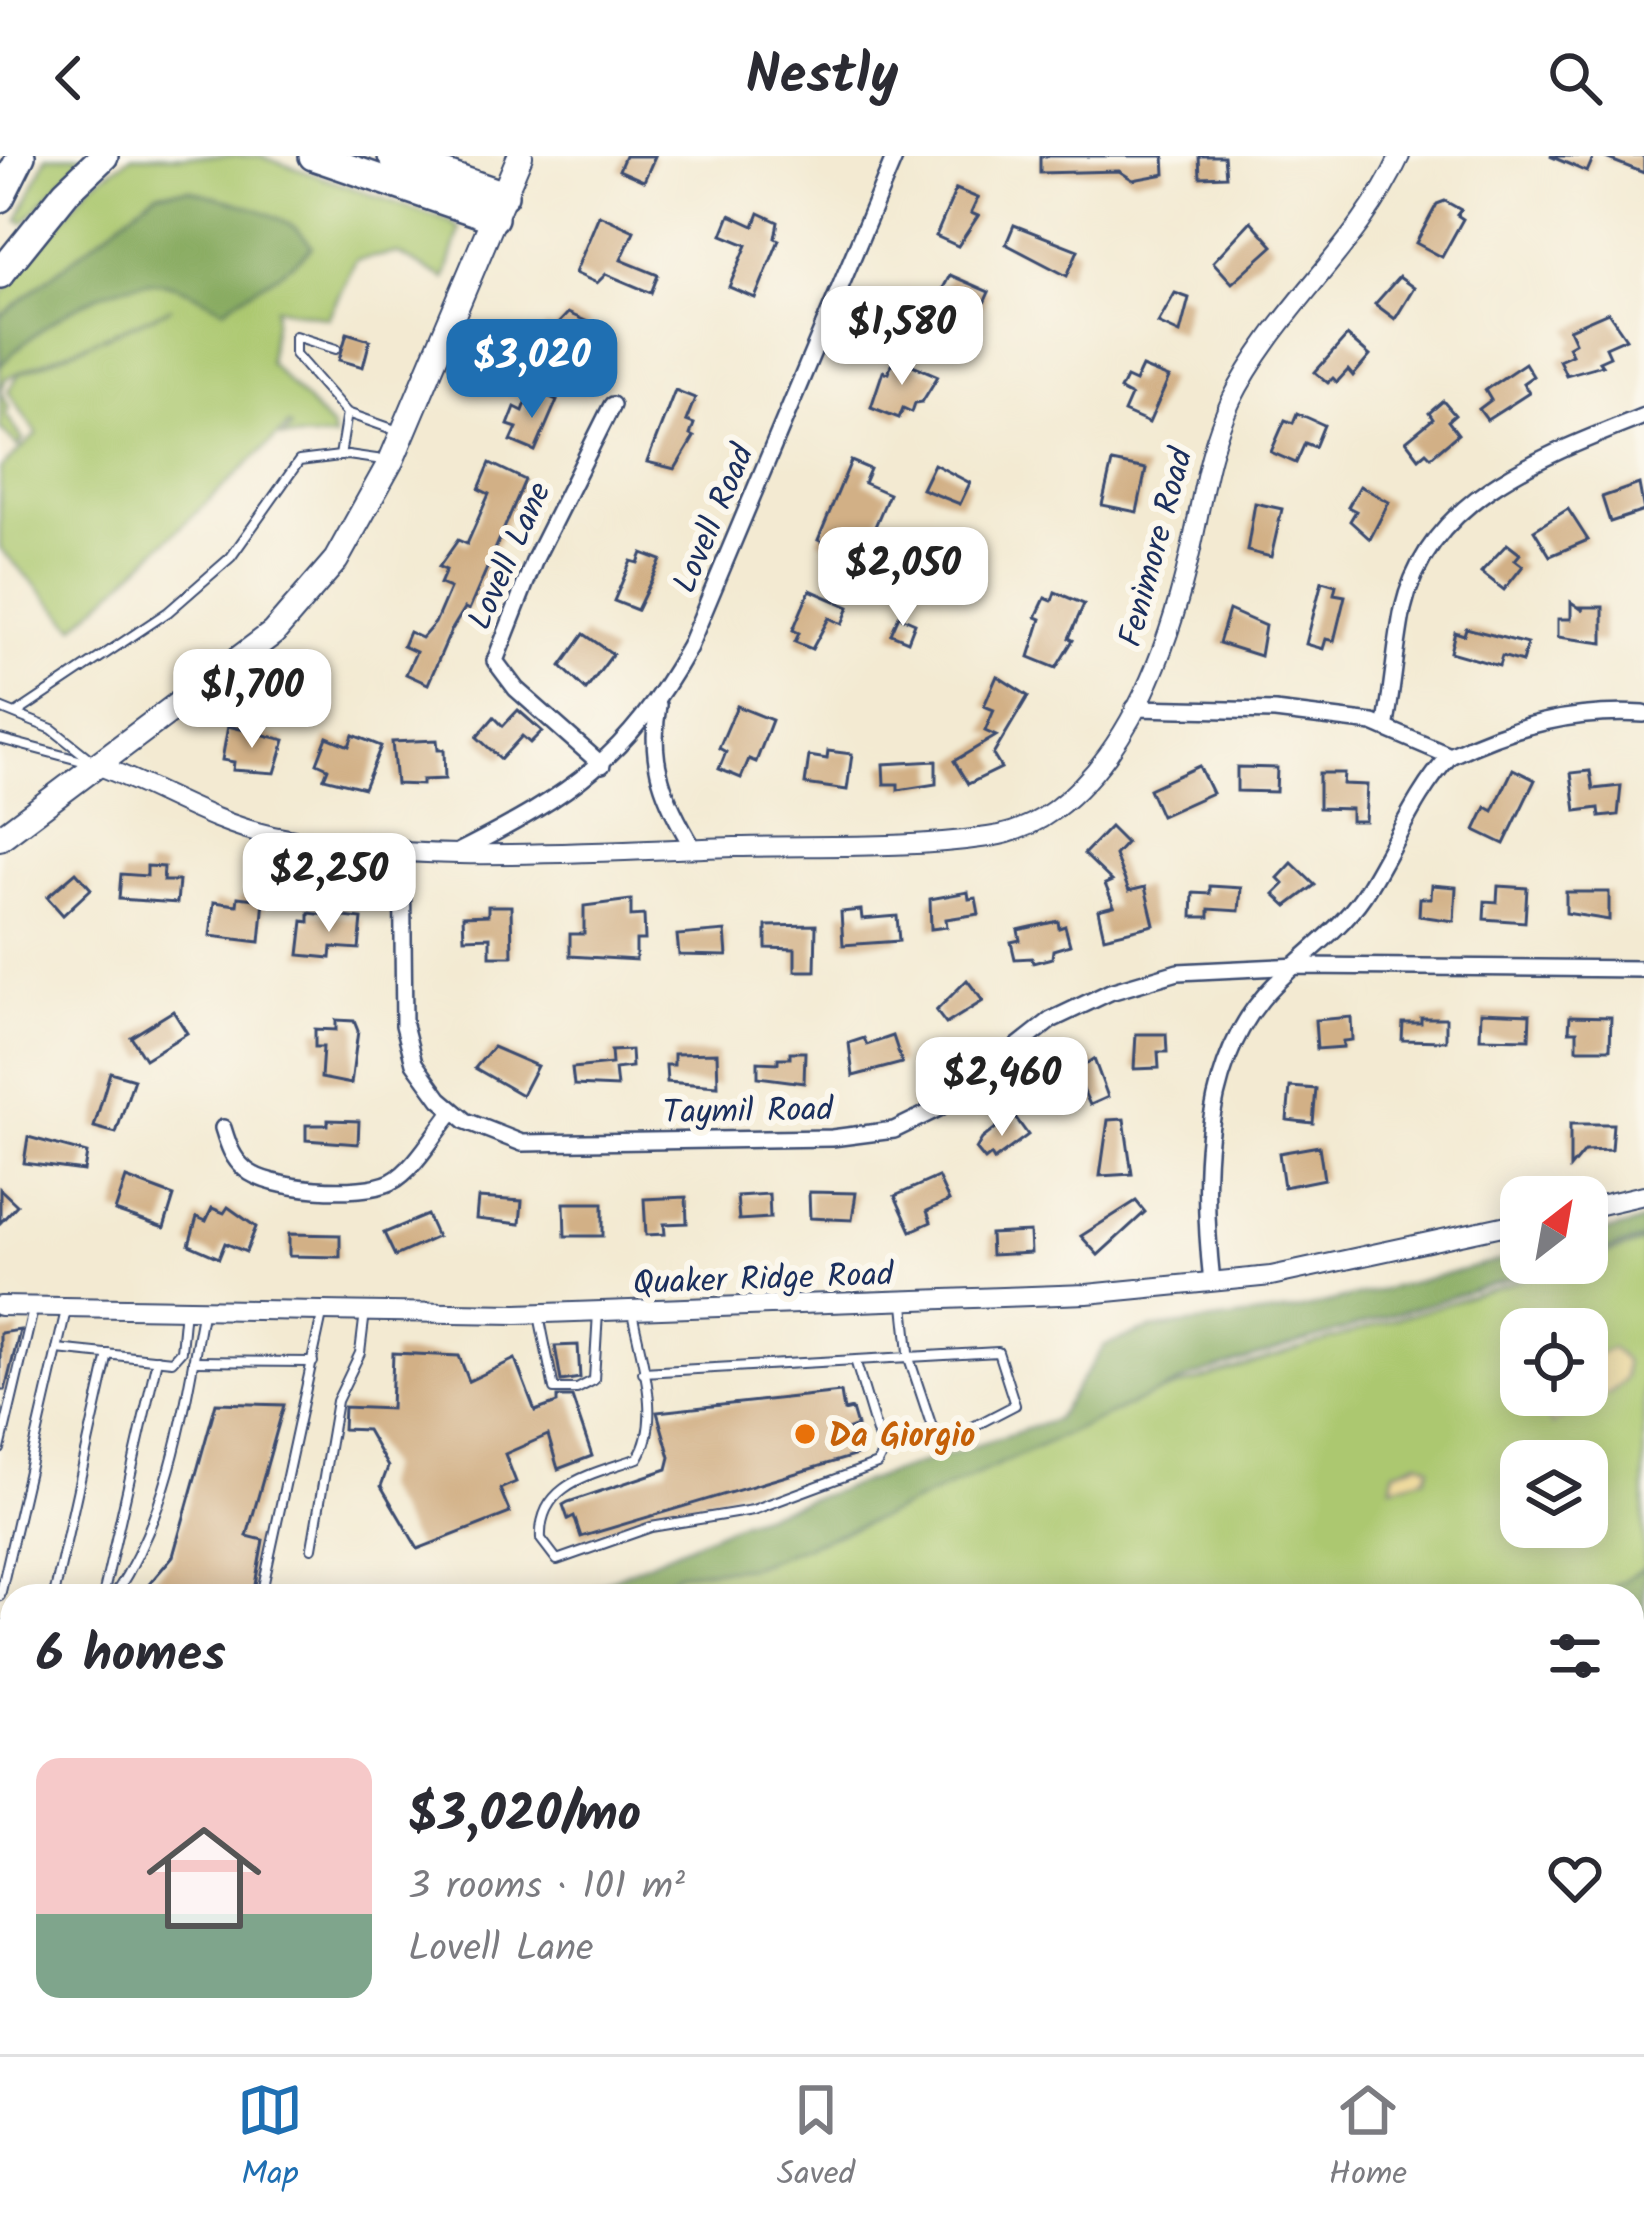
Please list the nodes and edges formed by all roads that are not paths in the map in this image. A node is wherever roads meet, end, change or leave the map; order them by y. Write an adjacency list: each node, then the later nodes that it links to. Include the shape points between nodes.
1 (21, 156): 8 (highway)
2 (104, 156): 10 (highway)
3 (313, 156): 9 (highway)
4 (392, 156): 9 (highway)
5 (520, 156): 9 (main road)
6 (895, 156): 18 (street, Lovell Road, via 689,647)
7 (1400, 156): 20 (street, Fenimore Road, via 1366,218 1270,338 1229,405 1204,471 1172,619)
8 (0, 198)
9 (499, 207): 15 (main road)
10 (0, 274)
11 (336, 349): 13 (lane, via 295,336 295,354)
12 (612, 405): 27 (street, Lovell Lane, via 495,662)
13 (347, 413): 15 (lane); 16 (lane)
14 (1644, 416): 23 (street, via 1500,481 1456,512 1413,577)
15 (403, 433): 17 (main road)
16 (340, 456): 17 (lane); 21 (lane, via 299,461 231,557 168,611)
17 (391, 461): 26 (main road, via 358,526 297,609)
18 (659, 701): 27 (street, Lovell Road); 30 (street, Lovell Road, via 653,761)
19 (0, 708): 21 (lane)
20 (1134, 708): 23 (street, via 1276,711); 30 (street, Fenimore Road, via 1075,791 1014,832)
21 (17, 713): 26 (lane, via 74,742)
22 (1644, 714): 25 (street, via 1524,725)
23 (1385, 728): 25 (street)
24 (0, 739): 26 (lane)
25 (1450, 756): 32 (street, via 1362,897)
26 (97, 765): 28 (main road); 29 (street, Lovell Road, via 272,836)
27 (602, 765): 31 (street, Lovell Road, via 548,806)
28 (0, 838)
29 (402, 848): 31 (street, Lovell Road); 34 (street, Taymil Road, via 406,1039 421,1074)
30 (694, 848): 31 (street, Fenimore Road)
31 (460, 850)
32 (1299, 966): 33 (street, Taymil Road); 34 (street, Taymil Road, via 1178,972 1110,992 1030,1033 939,1108 894,1130 522,1143); 39 (street, via 1243,1027 1214,1100)
33 (1644, 969)
34 (453, 1111): 35 (street, via 394,1181 357,1189 248,1173)
35 (223, 1128)
36 (1644, 1195): 37 (street)
37 (1608, 1203)
38 (1500, 1227): 39 (street, Quaker Ridge Road)
39 (1212, 1282): 40 (street, Quaker Ridge Road)
40 (904, 1303): 47 (street, Quaker Ridge Road); 54 (lane)
41 (67, 1304): 42 (street, Quaker Ridge Road); 44 (street, Quaker Ridge Road); 50 (lane)
42 (34, 1305): 43 (street, Quaker Ridge Road); 58 (lane)
43 (0, 1306)
44 (194, 1307): 45 (street, Quaker Ridge Road); 52 (lane, via 182,1351 172,1361); 53 (lane)
45 (323, 1310): 46 (street, Quaker Ridge Road); 55 (lane)
46 (365, 1310): 49 (street, Quaker Ridge Road); 59 (lane, via 360,1353 337,1402)
47 (632, 1311): 48 (street, Quaker Ridge Road); 57 (lane)
48 (598, 1312): 49 (street, Quaker Ridge Road); 49 (lane, via 594,1380 577,1390 554,1389)
49 (539, 1313)
50 (57, 1349): 51 (lane); 60 (lane)
51 (108, 1354): 52 (lane); 61 (lane)
52 (157, 1359): 62 (lane)
53 (193, 1361): 55 (lane); 63 (lane, via 156,1516)
54 (910, 1361): 54 (lane, via 938,1445 1015,1406 998,1352); 56 (lane)
55 (313, 1363): 64 (lane)
56 (856, 1363): 57 (lane); 57 (lane, via 883,1452 877,1464 753,1510 650,1528 568,1559 550,1556 540,1522 551,1497 644,1450)
57 (643, 1372)
58 (0, 1449)
59 (312, 1549)
60 (3, 1584)
61 (57, 1584)
62 (108, 1584)
63 (122, 1584)
64 (263, 1584)

